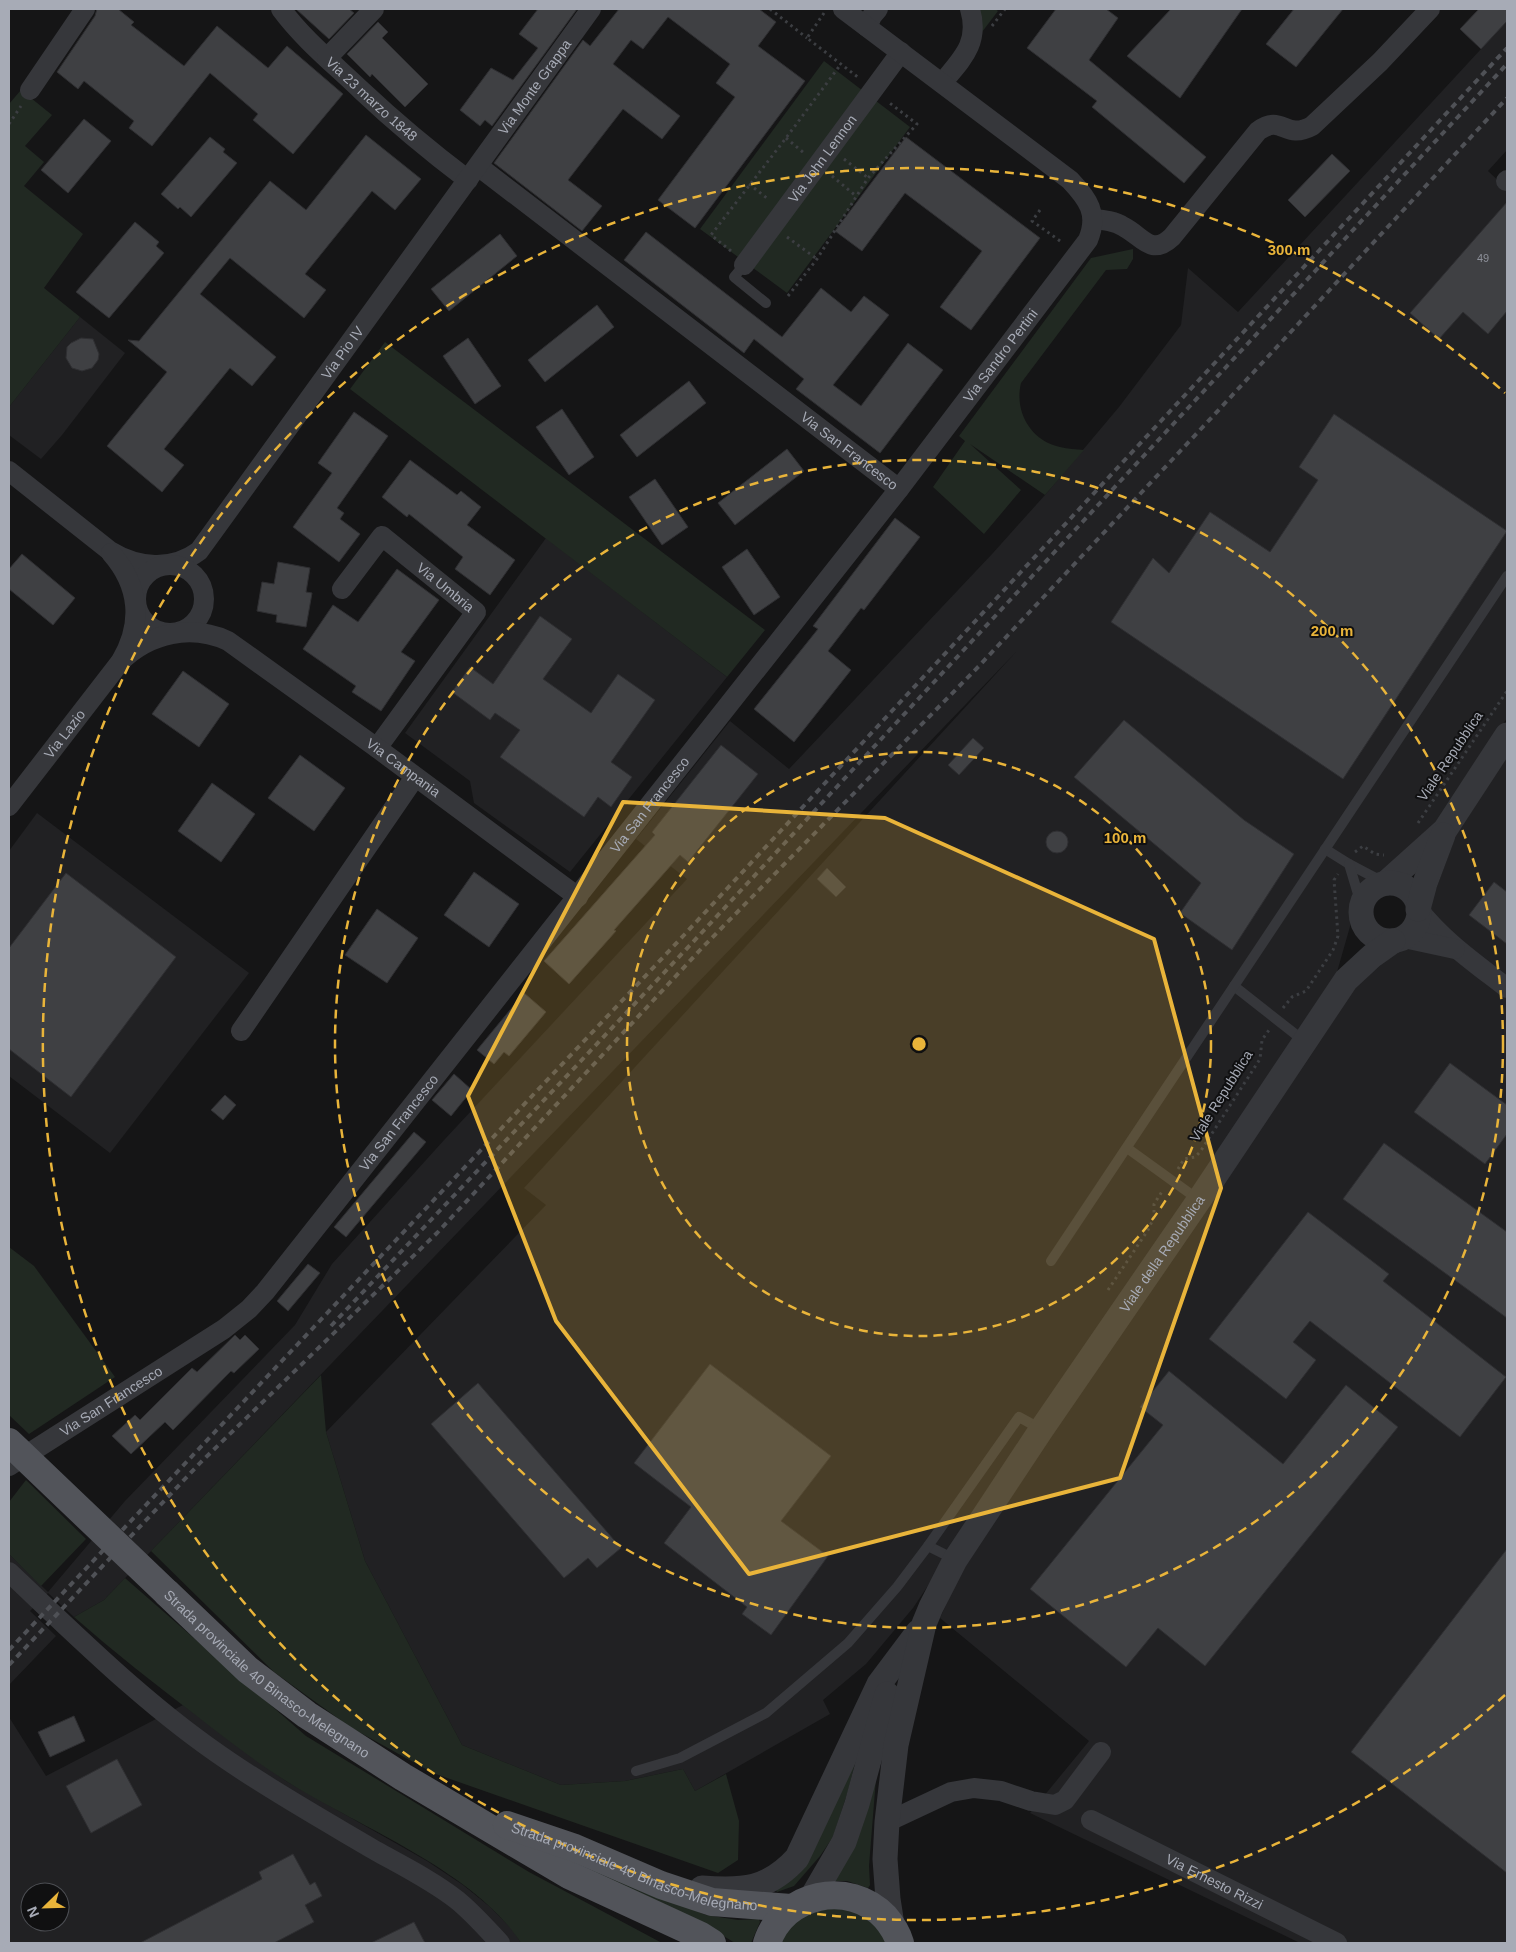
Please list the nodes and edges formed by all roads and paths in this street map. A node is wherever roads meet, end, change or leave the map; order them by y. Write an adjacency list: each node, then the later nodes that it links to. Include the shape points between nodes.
1 (85, 9): 16 (street)
2 (281, 9): 13 (street, Via 23 marzo 1848)
3 (374, 9): 13 (street)
4 (591, 9): 18 (street, Via Monte Grappa)
5 (770, 9): 11 (path)
6 (843, 9): 10 (street)
7 (878, 9): 10 (street)
8 (970, 9): 15 (street, via 974,32 966,53)
9 (1430, 9): 24 (street, via 1312,126 1295,132 1274,124 1256,134 1172,237 1159,245 1144,242 1122,226)
10 (867, 27): 12 (street)
11 (807, 38)
12 (901, 52): 15 (street); 17 (street, Via John Lennon)
13 (327, 58): 18 (street, Via 23 marzo 1848, via 397,124)
14 (841, 64): 20 (path)
15 (942, 83): 24 (street, via 1070,180 1086,198)
16 (30, 90)
17 (830, 148): 19 (path); 23 (street, Via John Lennon)
18 (473, 173): 31 (street, Via San Francesco); 32 (street, Via Pio IV)
19 (868, 178)
20 (749, 184): 23 (path); 27 (path, via 711,234)
21 (856, 196): 26 (path)
22 (1040, 210): 25 (path, via 1032,220)
23 (778, 219): 26 (path); 27 (street, Via John Lennon)
24 (1093, 219): 31 (street, Via Sandro Pertini, via 1091,233 1080,253)
25 (1064, 243)
26 (817, 259): 28 (path)
27 (745, 263): 29 (lane, via 734,278)
28 (788, 296)
29 (766, 303)
30 (9, 471): 33 (street)
31 (899, 488): 53 (street, Via San Francesco)
32 (207, 542): 34 (street, Via Pio IV, via 200,551 185,560); 37 (street, Via Pio IV, via 202,570)
33 (110, 551): 34 (street, via 138,564); 38 (street, via 128,577)
34 (163, 565): 37 (street, via 189,570); 38 (street, via 149,571 141,580)
35 (1507, 576): 49 (lane)
36 (342, 589): 44 (street, Via Umbria, via 382,536 476,612)
37 (204, 592): 39 (street, via 199,616 190,626); 40 (street, Via Campania, via 213,619)
38 (136, 605): 39 (street, via 150,627 162,632); 41 (street, Via Lazio, via 134,635)
39 (177, 632): 40 (street, Via Campania, via 209,634); 41 (street, Via Lazio, via 145,644)
40 (228, 641): 44 (street, Via Campania)
41 (121, 661): 46 (street, Via Lazio)
42 (1507, 691): 48 (path, Viale Repubblica)
43 (1507, 735): 47 (street, Viale della Repubblica)
44 (377, 748): 45 (street, Via Campania)
45 (415, 777): 53 (street, Via Campania); 62 (street)
46 (9, 806)
47 (1445, 830): 52 (street, Viale della Repubblica); 54 (street, Viale della Repubblica)
48 (1412, 831)
49 (1325, 849): 51 (lane); 59 (lane)
50 (1390, 854): 51 (path, Viale Repubblica, via 1382,856 1362,846)
51 (1348, 863): 52 (lane); 55 (lane); 61 (path, Viale Repubblica, via 1334,880 1338,936 1333,950 1306,991 1292,997)
52 (1386, 883): 54 (street, via 1411,892); 55 (street, Viale della Repubblica, via 1370,890)
53 (578, 897): 71 (street, Via San Francesco, via 250,1309 224,1329)
54 (1418, 909): 56 (street, Viale della Repubblica, via 1415,926); 57 (street)
55 (1361, 910): 56 (street, via 1363,924 1375,938); 58 (street, Viale della Repubblica)
56 (1398, 940): 57 (street); 58 (street, Viale della Repubblica, via 1372,956)
57 (1457, 949): 60 (street)
58 (1346, 980): 63 (street, Viale della Repubblica)
59 (1234, 986): 61 (lane); 64 (lane)
60 (1507, 988)
61 (1276, 1019): 63 (lane); 65 (path, Viale Repubblica, via 1262,1040 1260,1059 1205,1144 1195,1157 1184,1159)
62 (241, 1032)
63 (1304, 1042): 66 (street, Viale della Repubblica)
64 (1127, 1148): 65 (lane); 67 (lane)
65 (1170, 1180): 66 (lane); 68 (path, Viale Repubblica, via 1154,1204 1154,1217 1148,1230)
66 (1199, 1200): 69 (street, Viale della Repubblica)
67 (1051, 1261)
68 (1104, 1296)
69 (1041, 1430): 72 (lane, via 1019,1417); 73 (street, Viale della Repubblica)
70 (9, 1442): 79 (main road, Strada provinciale 40 Binasco-Melegnano, bridge, via 248,1670 307,1715)
71 (9, 1466)
72 (928, 1546): 73 (lane); 78 (lane, via 848,1643 766,1713 680,1758)
73 (955, 1560): 75 (street, Viale della Repubblica)
74 (9, 1572): 85 (street, via 125,1681 228,1761 456,1899)
75 (924, 1624): 76 (street); 81 (street, via 896,1745)
76 (893, 1665): 82 (street, via 880,1684 797,1858 786,1870 754,1887 734,1890); 83 (street, via 844,1842)
77 (1102, 1752): 81 (street, via 1066,1800 1055,1805 1001,1791 974,1788 951,1792)
78 (636, 1771)
79 (451, 1806): 82 (main road, Strada provinciale 40 Binasco-Melegnano, via 575,1848); 86 (main road, Strada provinciale 40 Binasco-Melegnano, via 569,1875)
80 (1092, 1820): 88 (street, Via Ernesto Rizzi)
81 (887, 1822): 84 (street, via 888,1899)
82 (661, 1885): 83 (main road, Strada provinciale 40 Binasco-Melegnano, via 712,1902)
83 (802, 1903): 84 (main road, Strada provinciale 40 Binasco-Melegnano, via 834,1894 856,1898 876,1908); 87 (main road, via 777,1923)
84 (896, 1934)
85 (500, 1943)
86 (712, 1943)
87 (767, 1943)
88 (1337, 1943)

